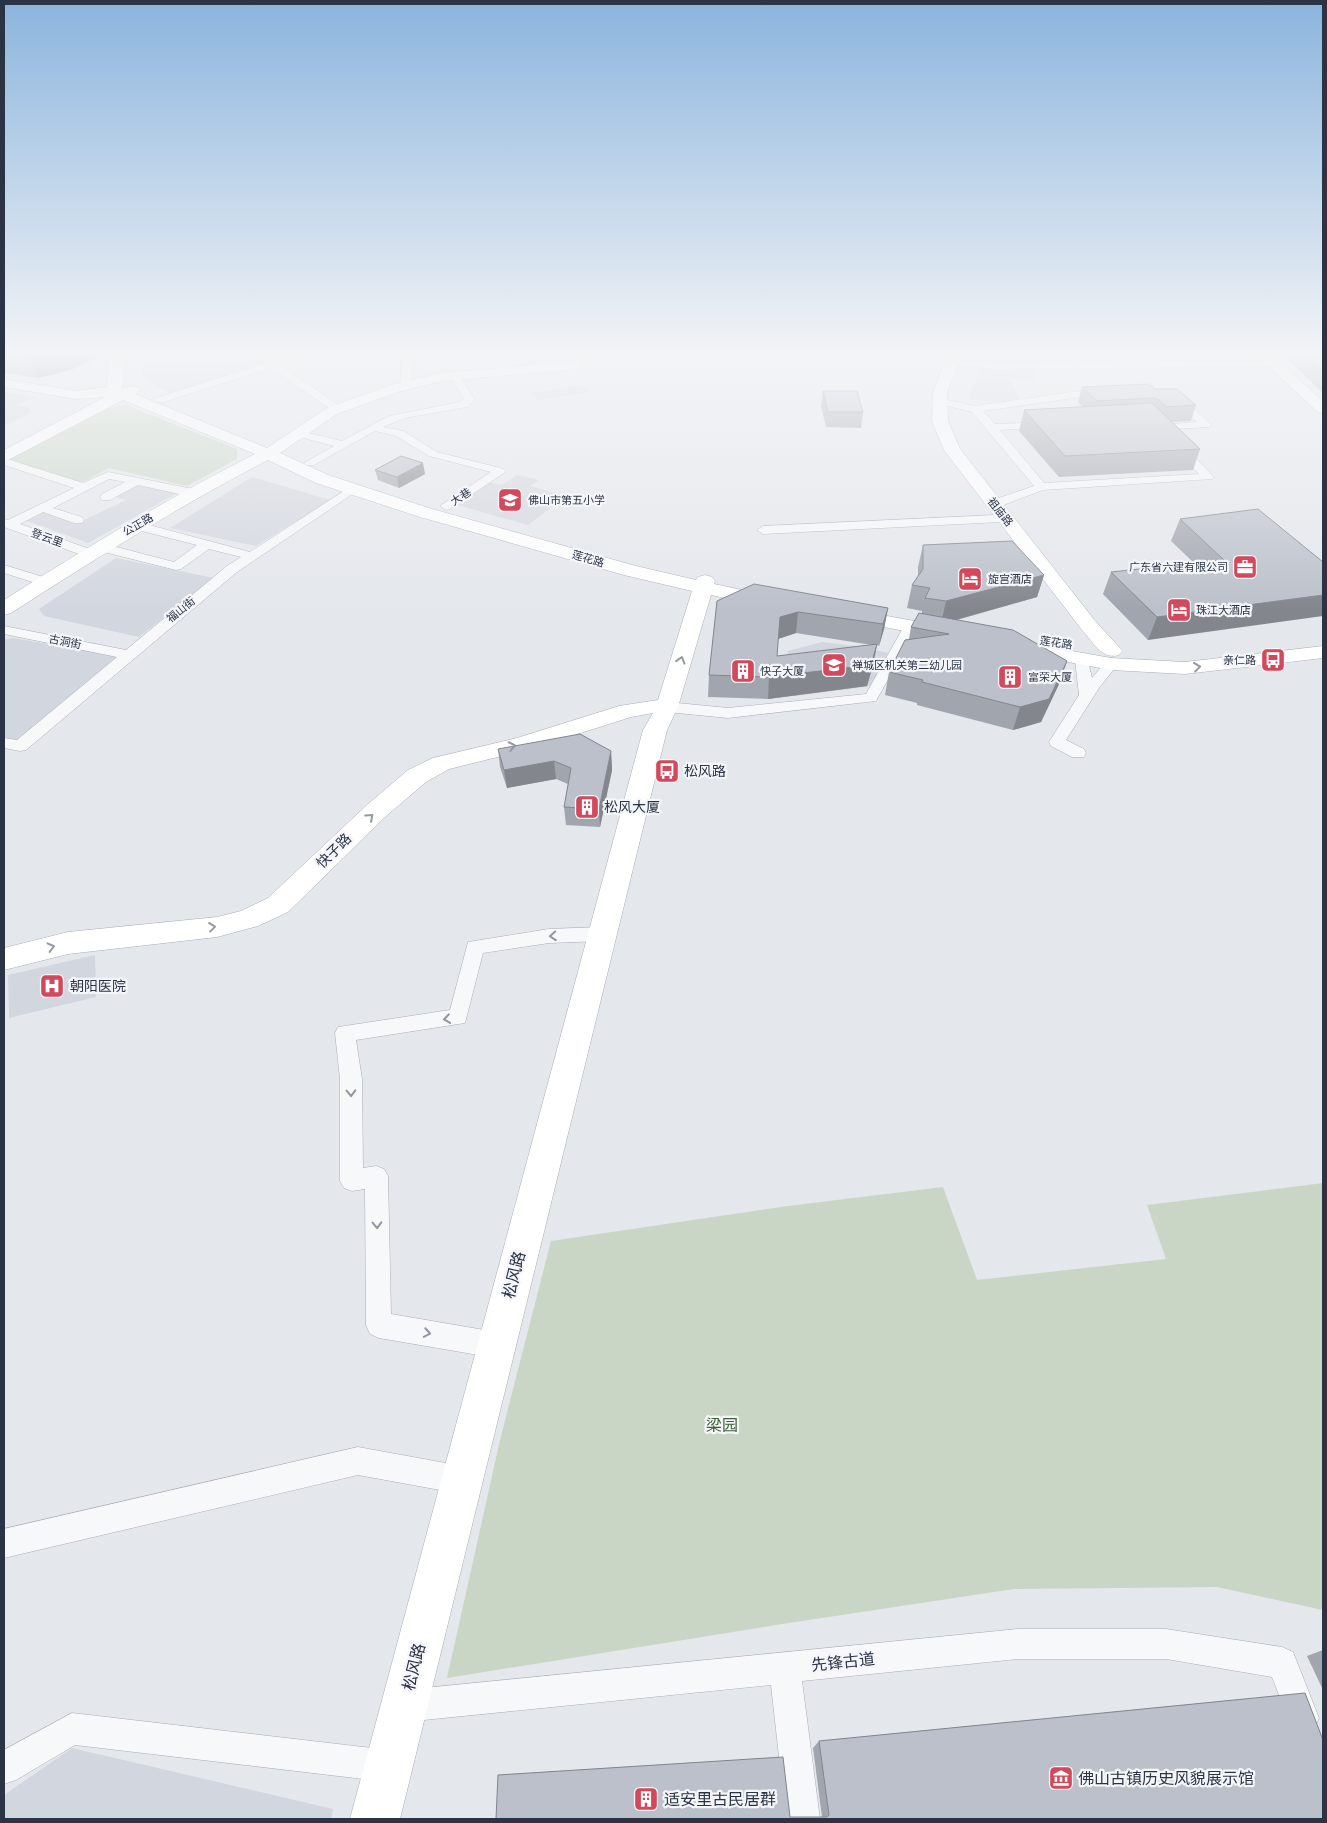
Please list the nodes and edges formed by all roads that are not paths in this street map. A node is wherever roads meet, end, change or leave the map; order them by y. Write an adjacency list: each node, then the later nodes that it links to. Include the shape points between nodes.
1 (26, 439): 14 (main road)
2 (34, 439): 16 (main road)
3 (244, 439): 15 (main road, 莲花路)
4 (246, 439): 15 (main road, 莲花路)
5 (288, 439): 15 (main road, 公正路)
6 (320, 439): 13 (street)
7 (354, 439): 13 (street)
8 (409, 439): 24 (street, 大巷, via 432,454 500,471)
9 (939, 439): 26 (main road, 祖庙路, via 944,450)
10 (947, 439): 26 (main road, 祖庙路)
11 (1001, 439): 20 (street)
12 (1170, 439): 20 (street, via 1208,477)
13 (344, 445): 18 (street)
14 (4, 450)
15 (272, 451): 18 (main road, 莲花路); 22 (main road, 莲花路, via 322,479); 23 (main road, 公正路)
16 (4, 456)
17 (4, 461): 21 (street)
18 (310, 463): 24 (main road, 莲花路)
19 (136, 481): 21 (street, via 108,475); 21 (street, via 109,498); 23 (street)
20 (1041, 487): 26 (street)
21 (81, 488): 25 (street)
22 (353, 489): 33 (street, 福山街); 36 (main road, 莲花路, via 631,571)
23 (193, 493): 29 (main road, 公正路)
24 (446, 506): 36 (main road, 莲花路)
25 (42, 508): 27 (street); 28 (street)
26 (996, 511): 30 (street); 44 (main road, 祖庙路, via 1034,566); 46 (main road, 祖庙路)
27 (78, 520)
28 (6, 524): 32 (street, 登云里)
29 (138, 526): 31 (street); 32 (main road, 公正路)
30 (763, 530)
31 (207, 544): 32 (street, 登云里, via 176,566); 33 (street)
32 (96, 550): 35 (main road, 公正路)
33 (251, 556): 45 (street, 福山街)
34 (4, 569): 35 (street)
35 (45, 582): 38 (main road, 公正路)
36 (696, 583): 37 (main road, 莲花路); 48 (main road, 松风路)
37 (784, 599)
38 (7, 603)
39 (911, 626): 39 (main road, via 832,608 966,633); 48 (street, via 871,698 728,713)
40 (4, 630): 45 (street, 古洞街)
41 (1323, 637): 46 (main road, via 1180,654)
42 (999, 639): 44 (main road, 莲花路)
43 (1323, 652): 46 (main road, one-way to 43, via 1185,668)
44 (1084, 654): 46 (main road, 莲花路); 47 (street)
45 (127, 655): 49 (street, 福山街, via 20,746)
46 (1112, 658): 47 (street)
47 (1087, 696): 50 (street, via 1057,742)
48 (658, 714): 51 (main road, 松风路); 52 (main road, 快子路, one-way to 48, via 68,943 216,927 248,919 278,904 383,805 417,776 441,762 522,744 627,710)
49 (4, 743)
50 (1078, 753)
51 (601, 934): 53 (main road, 松风路); 53 (street, one-way to 53, via 549,936 475,947 458,1017 345,1033 351,1079 352,1181 376,1176 379,1325)
52 (4, 959)
53 (496, 1345): 54 (main road, 松风路)
54 (462, 1480): 55 (street, via 358,1461); 57 (main road, 松风路)
55 (4, 1544)
56 (784, 1668): 57 (street, 先锋古道); 58 (street, 先锋古道, via 1018,1644 1166,1644 1282,1663); 62 (street)
57 (404, 1706): 59 (main road, 松风路)
58 (1313, 1742)
59 (388, 1766): 60 (street, via 72,1729); 61 (main road, 松风路)
60 (4, 1768)
61 (375, 1819)
62 (803, 1819)

